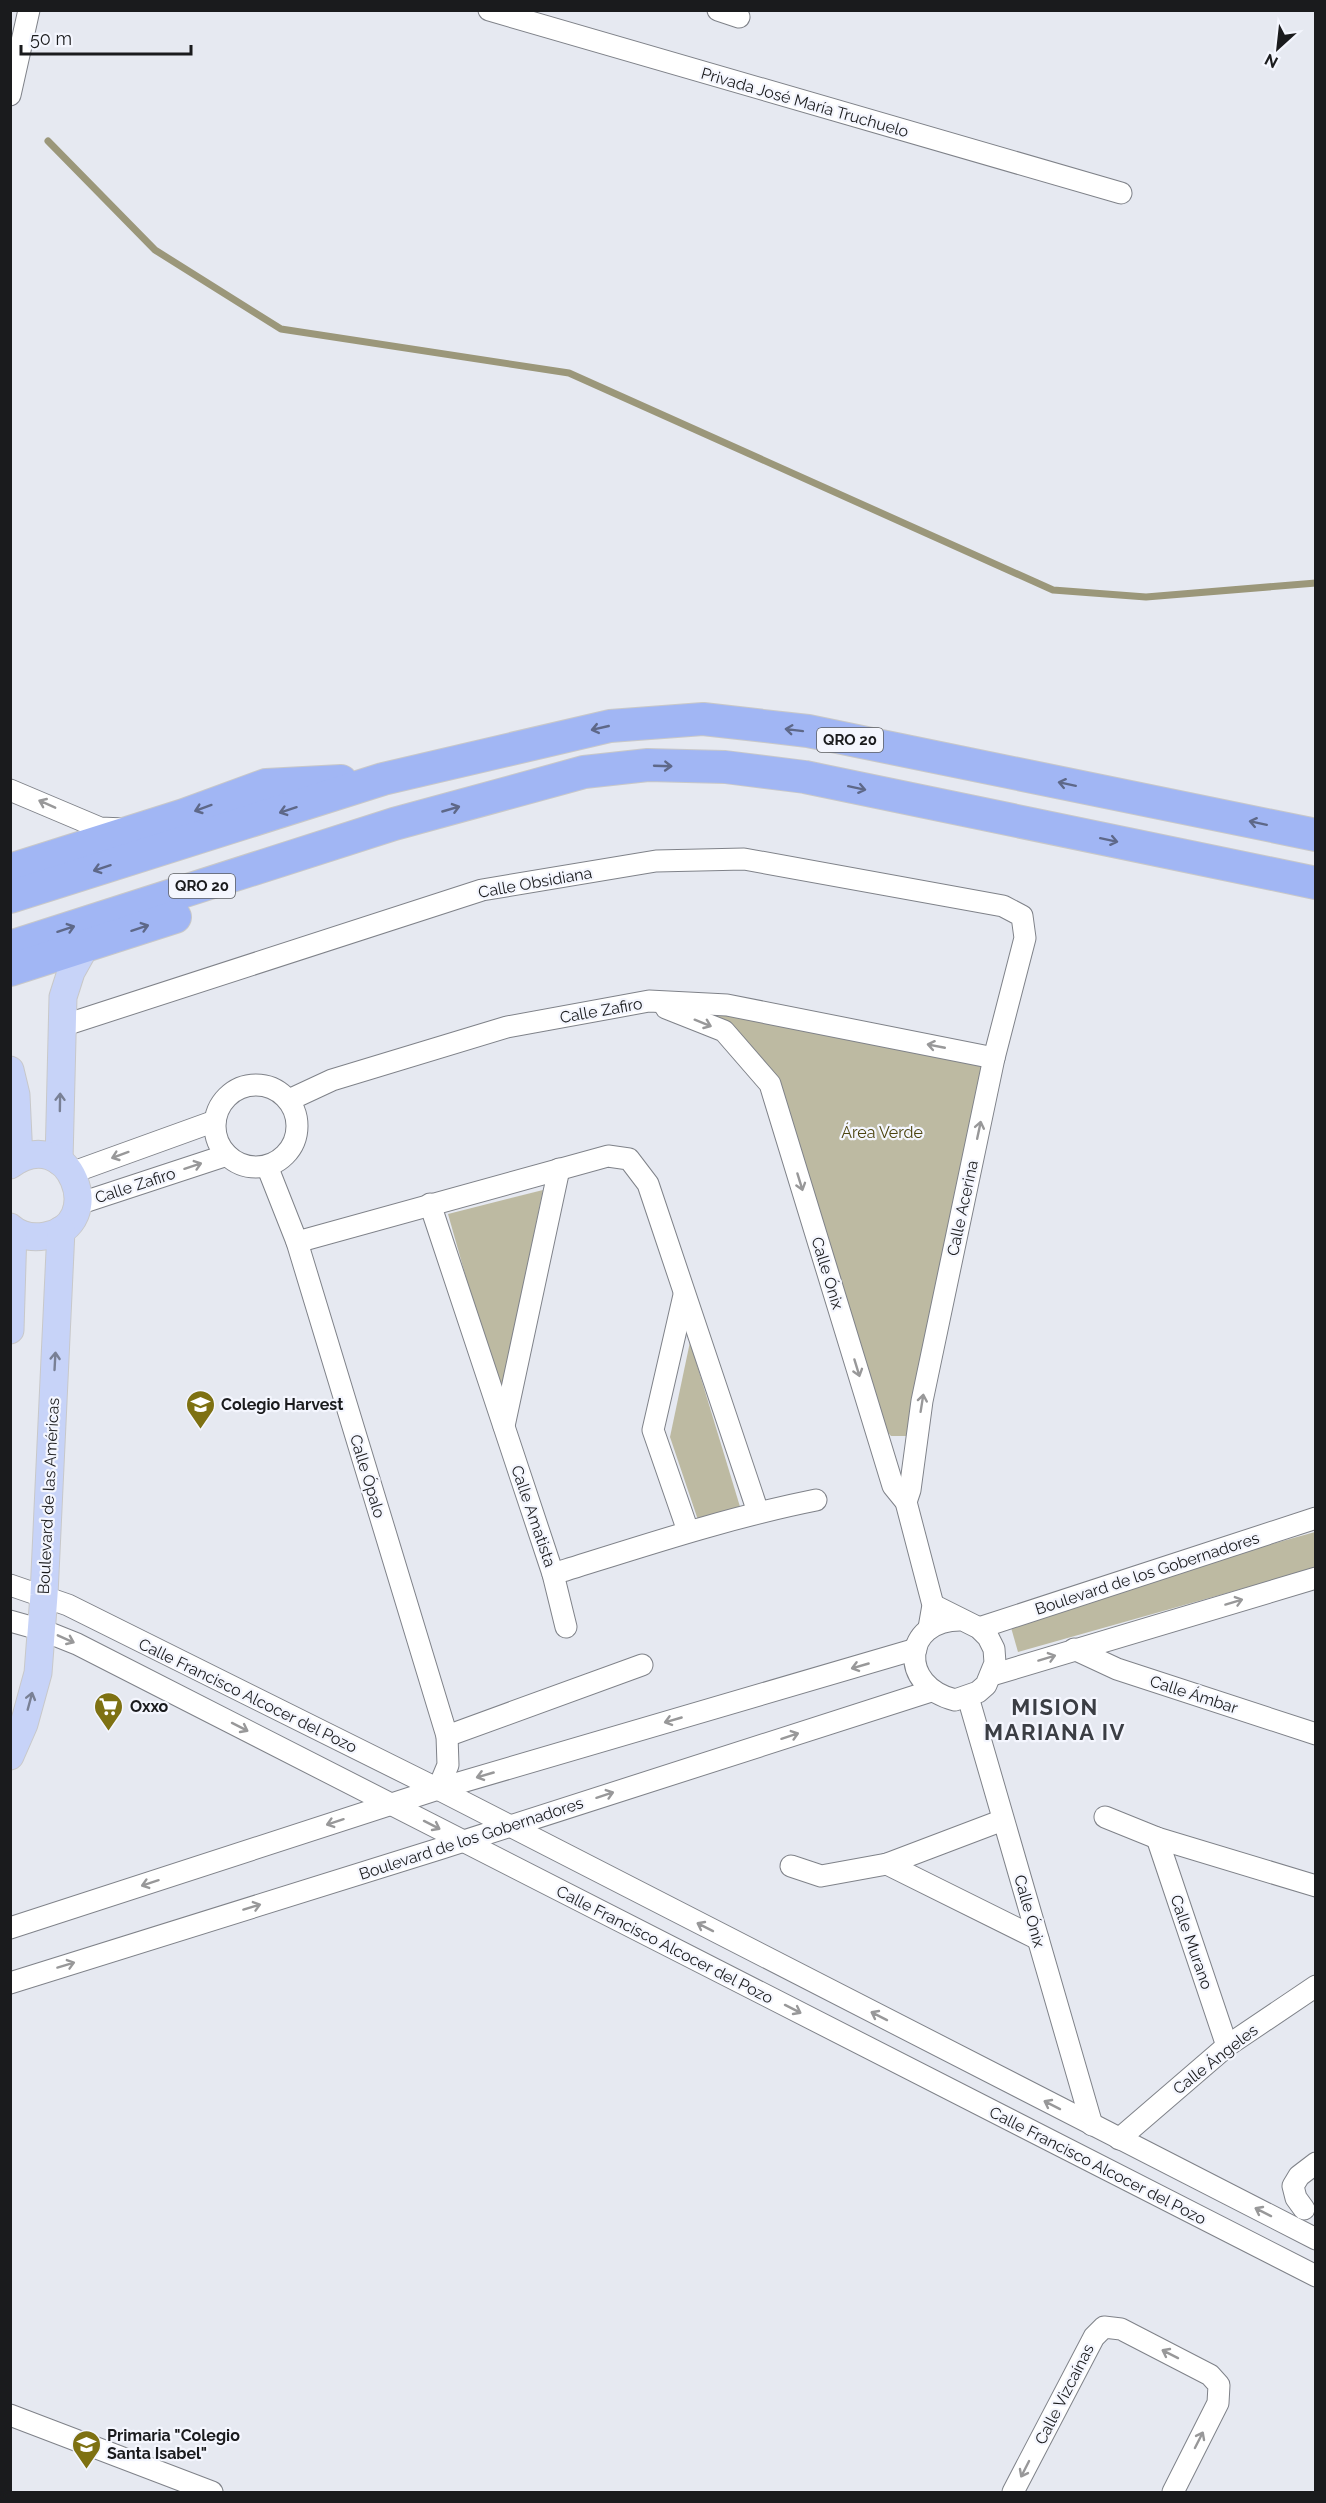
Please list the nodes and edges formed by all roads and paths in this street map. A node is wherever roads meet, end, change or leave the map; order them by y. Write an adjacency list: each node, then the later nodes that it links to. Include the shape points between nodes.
1 (29, 10): 5 (street)
2 (489, 10): 6 (street, Privada José María Truchuelo)
3 (718, 10): 4 (street)
4 (739, 17)
5 (10, 95)
6 (1121, 193)
7 (383, 779): 10 (highway, one-way to 10, via 266,785); 11 (highway, QRO 20, one-way to 7, via 808,731 703,719 610,726); 14 (highway, QRO 20, one-way to 14)
8 (10, 790): 10 (street, one-way to 8, via 100,828)
9 (394, 824): 13 (highway, QRO 20, one-way to 13, via 584,771 648,765 725,768 805,777); 16 (highway, QRO 20, one-way to 9); 17 (highway, one-way to 9, via 263,885)
10 (140, 829): 12 (highway)
11 (1316, 835)
12 (10, 870)
13 (1316, 883)
14 (10, 897)
15 (1022, 916): 20 (street, Calle Obsidiana, via 1003,906 744,859 656,861 482,890); 21 (street, Calle Acerina, via 1025,938)
16 (10, 947)
17 (85, 947): 18 (highway); 20 (main road, via 63,997)
18 (10, 970)
19 (648, 1001): 21 (street, Calle Zafiro, one-way to 19, via 727,1005); 23 (street, Calle Zafiro, via 507,1027 332,1080); 38 (street, Calle Ónix, one-way to 38, via 723,1031 770,1084)
20 (62, 1026): 28 (main road, one-way to 20)
21 (994, 1058): 39 (street, Calle Acerina, one-way to 21)
22 (10, 1070): 26 (main road, via 16,1095)
23 (289, 1100): 24 (street, via 266,1085 245,1086 227,1096); 27 (street, via 298,1125 296,1139 290,1151)
24 (215, 1121): 25 (street, via 215,1133); 28 (street, Calle Zafiro, one-way to 28)
25 (227, 1155): 27 (street, via 253,1167); 30 (street, Calle Zafiro, one-way to 25)
26 (15, 1162): 28 (main road, via 39,1155)
27 (267, 1166): 34 (street, Calle Ópalo)
28 (65, 1167): 30 (main road, via 79,1193)
29 (559, 1169): 31 (street); 35 (street, via 608,1156 629,1159 648,1184); 37 (street)
30 (78, 1204): 33 (main road)
31 (430, 1204): 34 (street); 37 (street, Calle Amatista)
32 (12, 1228): 33 (main road, via 37,1237); 36 (main road)
33 (61, 1230): 48 (main road, Boulevard de las Américas, one-way to 33)
34 (297, 1242): 62 (street, Calle Ópalo)
35 (684, 1294): 42 (street); 44 (street, via 653,1430)
36 (10, 1330)
37 (504, 1427): 45 (street, Calle Amatista)
38 (880, 1442): 39 (street, via 894,1452 904,1453); 41 (street, Calle Ónix, via 894,1486)
39 (916, 1446): 41 (street, Calle Acerina)
40 (816, 1500): 42 (street, Calle Amatista)
41 (906, 1502): 49 (street, Calle Ónix)
42 (758, 1512): 44 (street, Calle Amatista)
43 (1316, 1518): 51 (street, Boulevard de los Gobernadores)
44 (688, 1531): 45 (street, Calle Amatista)
45 (553, 1574): 52 (street)
46 (1316, 1578): 56 (street, one-way to 46)
47 (10, 1585): 48 (street, Calle Francisco Alcocer del Pozo)
48 (44, 1595): 54 (main road, Boulevard de las Américas); 64 (street, Calle Francisco Alcocer del Pozo)
49 (933, 1605): 51 (street); 53 (street, Calle Ónix)
50 (10, 1621): 54 (street, Calle Francisco Alcocer del Pozo)
51 (970, 1624): 53 (street, via 939,1622); 58 (street, via 988,1637 994,1649)
52 (566, 1627)
53 (929, 1628): 55 (street)
54 (42, 1630): 63 (main road, Boulevard de las Américas, one-way to 54, via 24,1724 38,1673); 65 (street, Calle Francisco Alcocer del Pozo, one-way to 65, via 77,1644)
55 (916, 1649): 59 (street, via 917,1672); 64 (street, one-way to 64)
56 (1074, 1649): 58 (street, one-way to 56); 61 (street, Calle Ámbar, via 1117,1669)
57 (642, 1665): 62 (street)
58 (992, 1675): 60 (street, via 978,1692)
59 (931, 1691): 60 (street, via 955,1700); 68 (street, Boulevard de los Gobernadores, one-way to 59)
60 (968, 1697): 67 (street, Calle Ónix)
61 (1316, 1734)
62 (447, 1736): 64 (street, Calle Ópalo, via 448,1765)
63 (10, 1756)
64 (438, 1789): 65 (street); 68 (street, Calle Francisco Alcocer del Pozo)
65 (391, 1804): 70 (street, Calle Francisco Alcocer del Pozo, one-way to 70); 74 (street, one-way to 74)
66 (1105, 1817): 69 (street)
67 (1003, 1820): 71 (street); 75 (street, Calle Ónix)
68 (509, 1826): 70 (street, Boulevard de los Gobernadores); 79 (street, Calle Francisco Alcocer del Pozo, one-way to 68)
69 (1157, 1838): 73 (street); 78 (street, Calle Murano)
70 (463, 1841): 76 (street, Boulevard de los Gobernadores, one-way to 70); 84 (street, Calle Francisco Alcocer del Pozo, one-way to 84)
71 (887, 1864): 72 (street, via 821,1876); 75 (street)
72 (791, 1866)
73 (1316, 1886)
74 (10, 1928)
75 (1038, 1938): 79 (street, Calle Ónix)
76 (10, 1983)
77 (1316, 1986): 78 (street, Calle Ángeles)
78 (1227, 2046): 80 (street, Calle Ángeles)
79 (1092, 2125): 80 (street, Calle Francisco Alcocer del Pozo)
80 (1119, 2139): 83 (street, Calle Francisco Alcocer del Pozo, one-way to 80)
81 (1316, 2163): 82 (street, via 1293,2186)
82 (1304, 2209)
83 (1316, 2239)
84 (1316, 2276)
85 (10, 2415): 86 (street)
86 (212, 2493)
87 (1013, 2493): 88 (street, Calle Vizcaínas, one-way to 87, via 1218,2403 1219,2385 1210,2375 1121,2329 1104,2327 1094,2337)
88 (1173, 2493)

